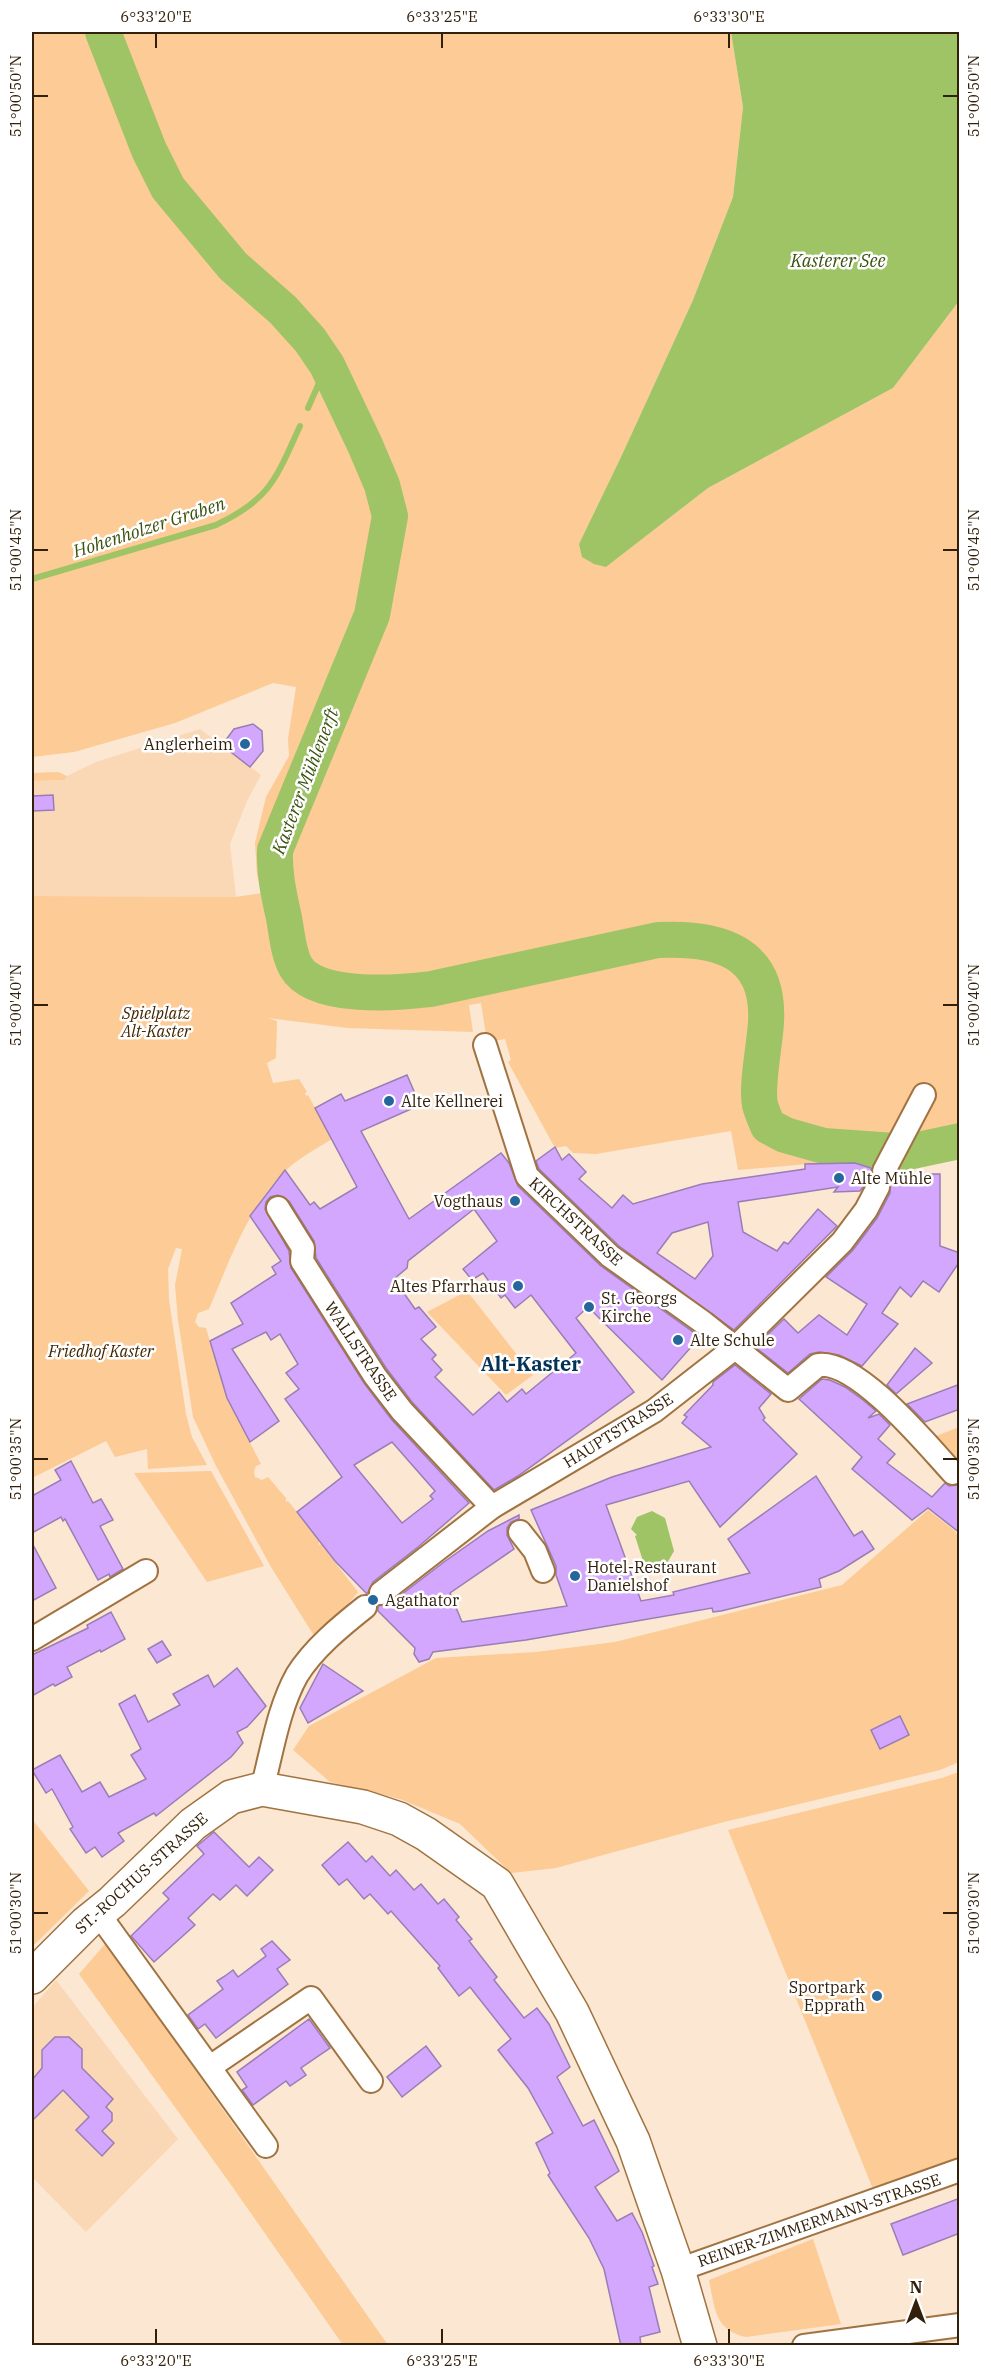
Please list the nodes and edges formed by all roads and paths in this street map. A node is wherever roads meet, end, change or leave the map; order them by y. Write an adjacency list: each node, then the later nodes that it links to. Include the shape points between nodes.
1 (484, 1041): 4 (street, KIRCHSTRASSE, via 527,1176 610,1256)
2 (924, 1095): 4 (street, HAUPTSTRASSE, via 866,1210 842,1242)
3 (278, 1208): 6 (street, WALLSTRASSE, via 303,1248 302,1261 375,1377 402,1410)
4 (736, 1347): 5 (street, KIRCHSTRASSE, via 788,1390 818,1365 835,1366 856,1378 906,1422); 6 (street, HAUPTSTRASSE)
5 (953, 1473)
6 (506, 1515): 8 (street, WALLSTRASSE, via 535,1551); 10 (street, HAUPTSTRASSE, via 373,1600 319,1648 298,1674 286,1700)
7 (146, 1571): 9 (street)
8 (543, 1571)
9 (32, 1639)
10 (262, 1789): 11 (street, ST.-ROCHUS-STRASSE, via 231,1797 212,1809); 17 (street, via 363,1806 399,1819 496,1884 572,2012 633,2141)
11 (98, 1913): 12 (street, ST.-ROCHUS-STRASSE); 13 (street)
12 (32, 1977)
13 (210, 2067): 14 (street, via 311,1998); 15 (street)
14 (372, 2081)
15 (266, 2146)
16 (960, 2170): 17 (street, REINER-ZIMMERMANN-STRASSE)
17 (678, 2270): 19 (street)
18 (960, 2325): 20 (street)
19 (700, 2346)
20 (804, 2346)

